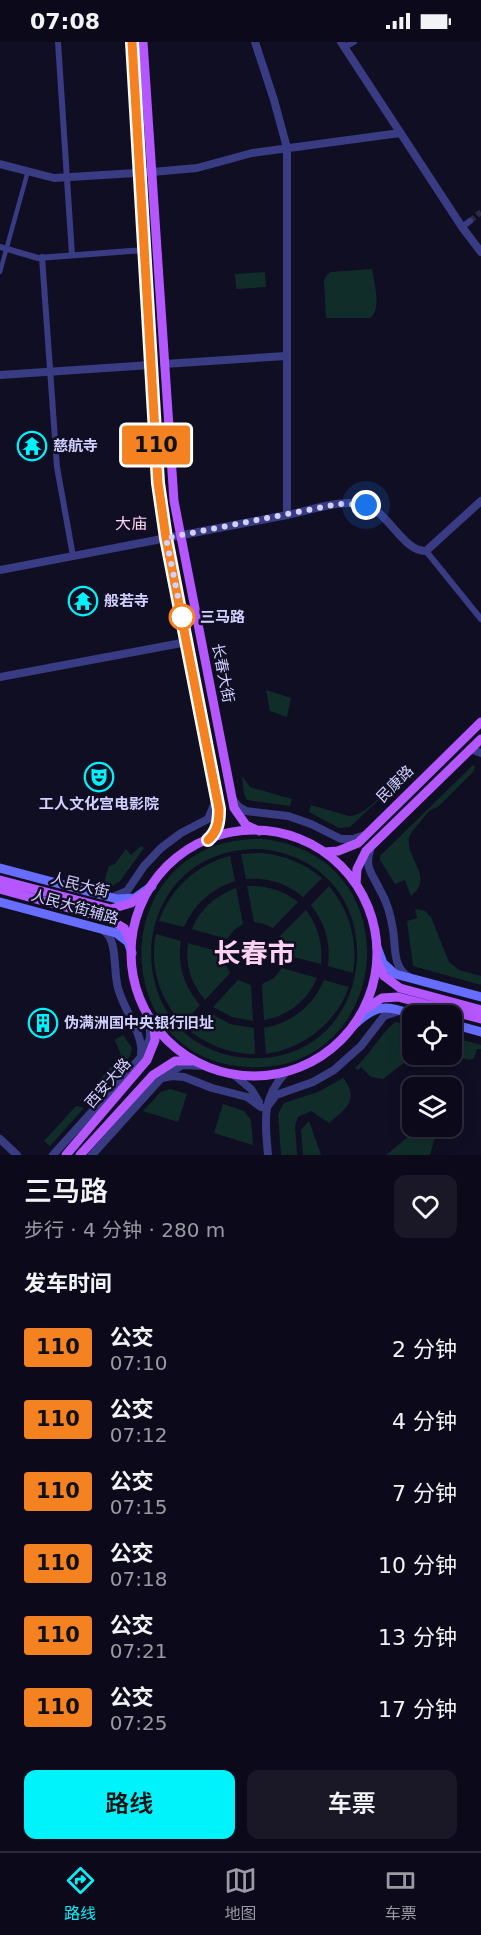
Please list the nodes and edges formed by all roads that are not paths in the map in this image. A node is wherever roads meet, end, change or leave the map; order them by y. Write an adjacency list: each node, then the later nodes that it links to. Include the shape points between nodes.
1 (58, 42): 13 (street)
2 (132, 42): 11 (main road, 长春大街)
3 (143, 42): 12 (main road, 长春大街)
4 (255, 42): 8 (street)
5 (354, 42): 6 (street)
6 (343, 45): 7 (street)
7 (400, 133): 8 (street); 15 (street)
8 (287, 148): 12 (street, via 197,168); 22 (street)
9 (0, 164): 10 (street)
10 (28, 171): 13 (street); 16 (street)
11 (140, 172): 12 (street); 13 (street); 17 (main road, 长春大街)
12 (152, 172): 23 (main road, 长春大街)
13 (67, 177): 19 (street)
14 (470, 220): 15 (street)
15 (462, 227): 18 (street)
16 (3, 248): 20 (street); 21 (street)
17 (144, 250): 19 (street); 24 (main road, 长春大街)
18 (481, 252)
19 (72, 255): 20 (street)
20 (42, 258): 25 (street)
21 (0, 272)
22 (286, 357): 23 (street); 28 (street)
23 (164, 364): 29 (main road, 长春大街)
24 (151, 365): 25 (street); 30 (main road, 长春大街, via 158,483)
25 (50, 372): 26 (street); 32 (street, via 57,467)
26 (0, 375)
27 (481, 501): 31 (street)
28 (287, 515): 29 (street); 31 (street, via 348,503 366,505 377,511 414,549)
29 (180, 535): 30 (street); 41 (main road, 长春大街)
30 (166, 538): 32 (street); 35 (main road, 长春大街)
31 (426, 551): 34 (street)
32 (73, 556): 33 (street)
33 (0, 570)
34 (481, 619)
35 (187, 642): 36 (street); 42 (main road, 长春大街)
36 (0, 677)
37 (481, 722): 44 (main road, 民康路)
38 (481, 739): 39 (main road, 民康路)
39 (470, 749): 40 (street); 46 (main road, 民康路)
40 (481, 753)
41 (231, 793): 43 (main road, 长春大街, via 242,821); 44 (street, via 246,811 300,819 341,839)
42 (217, 795): 45 (main road, 长春大街, via 219,819); 53 (street, via 208,819 161,848 127,891 119,896)
43 (259, 831): 45 (main road, via 230,833); 47 (main road, via 294,837)
44 (366, 834): 47 (main road, 民康路, via 349,848)
45 (208, 840): 51 (main road, via 181,855)
46 (375, 842): 50 (main road, 民康路, via 360,858); 59 (street, via 367,867 390,916 397,964)
47 (323, 851): 50 (main road)
48 (0, 868): 53 (main road, 人民大街辅路)
49 (0, 880): 51 (main road, 人民大街, via 111,909 131,903)
50 (356, 884): 56 (main road, via 369,911)
51 (151, 888): 53 (main road, 人民大街辅路, via 129,899); 57 (main road, via 138,915)
52 (0, 889): 57 (main road, 人民大街, via 114,921 127,932)
53 (106, 896)
54 (0, 902): 55 (main road, 人民大街辅路)
55 (97, 928): 57 (main road, 人民大街辅路, via 121,935); 71 (street, via 113,940 119,995 142,1042)
56 (377, 947): 58 (main road); 59 (main road, via 386,968)
57 (132, 950): 66 (main road, via 137,989)
58 (377, 958): 61 (main road, via 384,976 400,988); 64 (main road, via 373,986)
59 (413, 979): 60 (main road)
60 (481, 997)
61 (481, 1010)
62 (402, 1011): 67 (main road, via 378,1009)
63 (402, 1012): 76 (street, via 384,1016 344,1063 313,1082 276,1095)
64 (362, 1013): 65 (main road, via 377,1000 393,996); 67 (main road)
65 (481, 1019)
66 (152, 1021): 70 (main road, via 170,1043); 71 (street, via 150,1038); 80 (main road, 西安大路, via 155,1040 147,1060)
67 (354, 1025): 73 (main road, via 324,1055)
68 (462, 1027): 69 (main road)
69 (481, 1032)
70 (195, 1061): 72 (main road); 81 (main road, 西安大路, via 175,1061 153,1075)
71 (136, 1062): 79 (street)
72 (204, 1066): 74 (main road); 75 (street, via 177,1067)
73 (286, 1072): 74 (main road, via 255,1077); 76 (street)
74 (234, 1075): 76 (street)
75 (158, 1081): 76 (street, via 179,1076 247,1096); 82 (street)
76 (264, 1107): 83 (street)
77 (0, 1139): 78 (street)
78 (17, 1155)
79 (53, 1155)
80 (66, 1155)
81 (80, 1155)
82 (92, 1155)
83 (268, 1155)

